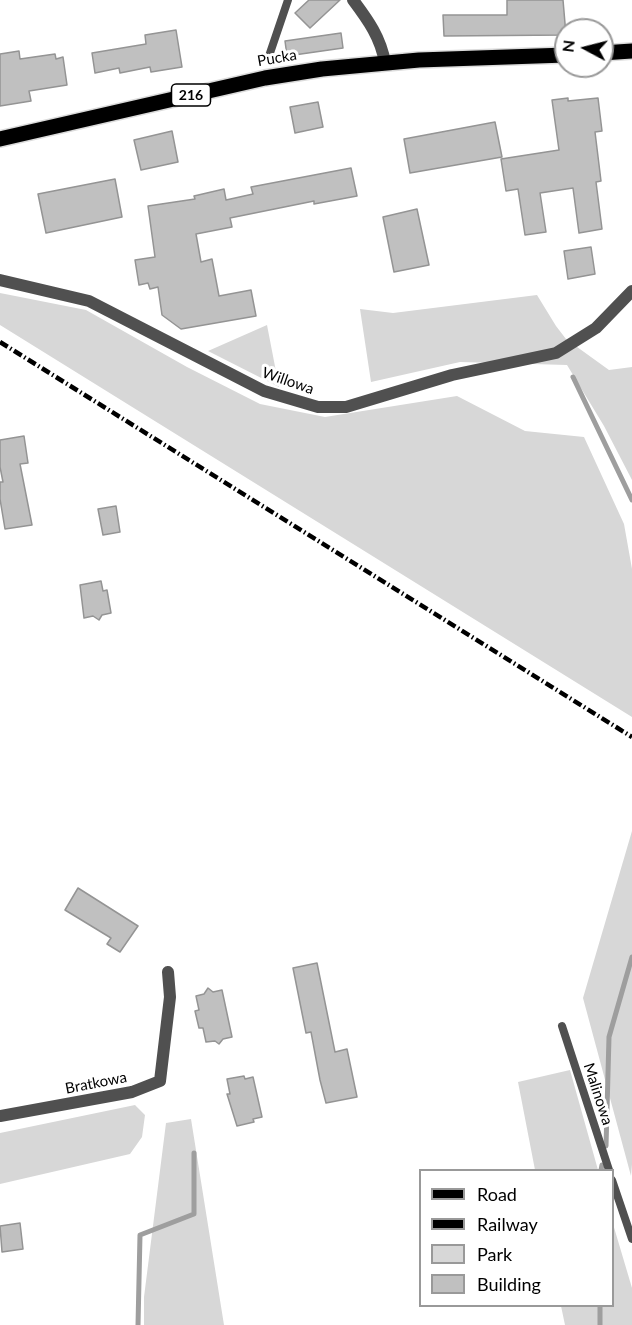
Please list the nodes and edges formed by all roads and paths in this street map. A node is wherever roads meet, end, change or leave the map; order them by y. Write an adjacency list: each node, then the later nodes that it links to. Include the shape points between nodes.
1 (288, 0): 6 (lane)
2 (353, 0): 7 (street, via 369,21)
3 (632, 51): 4 (main road)
4 (614, 52)
5 (554, 55): 7 (main road, Pucka / 216)
6 (269, 56)
7 (385, 63): 8 (main road, Pucka / 216, via 265,78)
8 (0, 139)
9 (0, 280): 10 (street, Willowa, via 89,301 264,391 318,407 346,407 452,375 556,353 596,328)
10 (632, 291)
11 (168, 972): 13 (street, Bratkowa, via 170,997 160,1081 132,1092)
12 (562, 1026): 14 (lane, Malinowa)
13 (0, 1116)
14 (609, 1169)
15 (614, 1186): 16 (lane)
16 (632, 1239)

